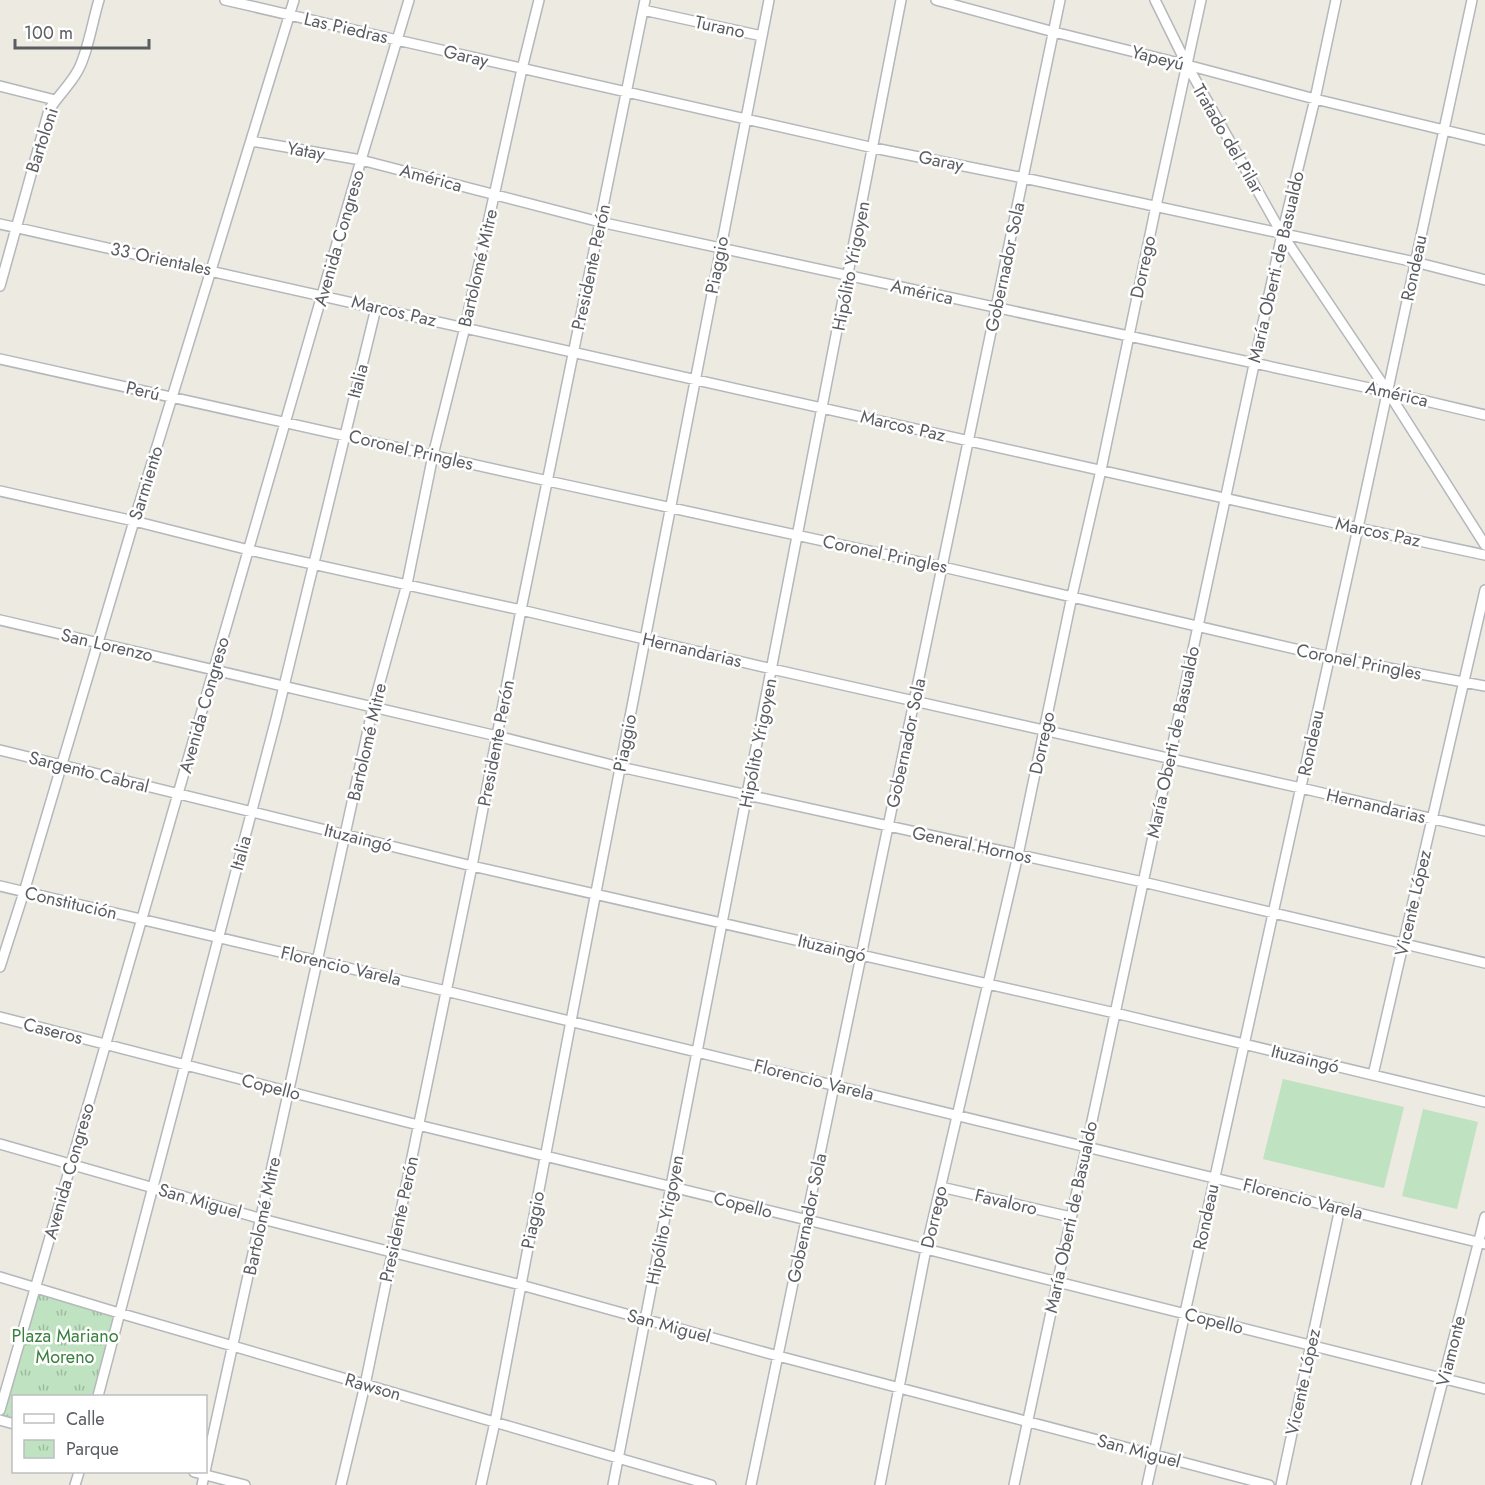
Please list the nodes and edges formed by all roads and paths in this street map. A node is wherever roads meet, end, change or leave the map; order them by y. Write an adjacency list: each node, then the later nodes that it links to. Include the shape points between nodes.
1 (99, 0): 24 (street, Bartoloni, via 78,71)
2 (225, 0): 15 (street, Las Piedras)
3 (294, 0): 15 (street, Sarmiento)
4 (409, 0): 18 (street, Avenida Congreso)
5 (539, 0): 20 (street, Bartolomé Mitre)
6 (769, 0): 17 (street, Piaggio)
7 (901, 0): 29 (street, Hipólito Yrigoyen)
8 (936, 0): 16 (street, Yapeyú)
9 (1060, 0): 16 (street, Gobernador Sola)
10 (1155, 0): 19 (street, Tratado del Pilar)
11 (1201, 0): 19 (street, Dorrego)
12 (1336, 0): 23 (street, María Oberti de Basualdo)
13 (1472, 0): 26 (street, Rondeau)
14 (644, 5): 17 (street, Turano); 22 (street, Presidente Perón)
15 (290, 15): 18 (street, Las Piedras); 28 (street, Sarmiento)
16 (1054, 32): 19 (street, Yapeyú); 31 (street, Gobernador Sola)
17 (762, 36): 25 (street, Piaggio)
18 (397, 40): 20 (street, Garay); 30 (street, Avenida Congreso)
19 (1187, 65): 23 (street, Yapeyú); 33 (street, Dorrego); 37 (street, Tratado del Pilar)
20 (522, 69): 22 (street, Garay); 32 (street, Bartolomé Mitre)
21 (0, 86): 24 (street)
22 (627, 92): 25 (street, Garay); 34 (street, Presidente Perón)
23 (1315, 99): 26 (street, Yapeyú); 37 (street, María Oberti de Basualdo)
24 (55, 100): 36 (street, Bartoloni)
25 (746, 119): 29 (street, Garay); 38 (street, Piaggio)
26 (1444, 130): 27 (street, Yapeyú); 39 (street, Rondeau)
27 (1485, 140)
28 (251, 141): 30 (street, Yatay); 40 (street, Sarmiento)
29 (874, 148): 31 (street, Garay); 41 (street, Hipólito Yrigoyen)
30 (361, 160): 32 (street, América); 44 (street, Avenida Congreso)
31 (1024, 178): 33 (street, Garay); 46 (street, Gobernador Sola)
32 (494, 195): 34 (street, América); 47 (street, Bartolomé Mitre)
33 (1156, 206): 37 (street, Garay); 48 (street, Dorrego)
34 (600, 222): 38 (street, América); 49 (street, Presidente Perón)
35 (0, 224): 36 (street, 33 Orientales)
36 (16, 227): 40 (street, 33 Orientales); 43 (street, Bartoloni)
37 (1282, 234): 39 (street, Garay); 51 (street, María Oberti de Basualdo); 53 (street, Tratado del Pilar)
38 (721, 248): 41 (street, América); 52 (street, Piaggio)
39 (1416, 262): 42 (street, Garay); 53 (street, Rondeau)
40 (211, 270): 44 (street, 33 Orientales); 54 (street, Sarmiento)
41 (849, 276): 46 (street, América); 55 (street, Hipólito Yrigoyen)
42 (1485, 280)
43 (0, 286)
44 (322, 295): 45 (street, Marcos Paz); 57 (street, Avenida Congreso)
45 (376, 308): 47 (street, Marcos Paz); 58 (street, Italia)
46 (997, 308): 48 (street, América); 59 (street, Gobernador Sola)
47 (465, 327): 49 (street, Marcos Paz); 60 (street, Bartolomé Mitre)
48 (1128, 336): 51 (street, América); 61 (street, Dorrego)
49 (574, 352): 52 (street, Marcos Paz); 62 (street, Presidente Perón)
50 (0, 359): 54 (street, Perú)
51 (1255, 363): 53 (street, América); 64 (street, María Oberti de Basualdo)
52 (695, 379): 55 (street, Marcos Paz); 65 (street, Piaggio)
53 (1388, 392): 56 (street, América); 67 (street, Rondeau); 69 (street, Tratado del Pilar)
54 (172, 397): 57 (street, Perú); 66 (street, Sarmiento)
55 (823, 408): 59 (street, Marcos Paz); 68 (street, Hipólito Yrigoyen)
56 (1485, 416)
57 (286, 423): 58 (street, Coronel Pringles); 70 (street, Avenida Congreso)
58 (345, 436): 60 (street, Coronel Pringles); 72 (street, Italia)
59 (969, 440): 61 (street, Marcos Paz); 73 (street, Gobernador Sola)
60 (433, 456): 62 (street, Coronel Pringles); 74 (street, Bartolomé Mitre)
61 (1101, 470): 64 (street, Marcos Paz); 76 (street, Dorrego)
62 (548, 481): 65 (street, Coronel Pringles); 77 (street, Presidente Perón)
63 (0, 491): 66 (street, Hernandarias)
64 (1226, 497): 67 (street, Marcos Paz); 79 (street, María Oberti de Basualdo)
65 (670, 508): 68 (street, Coronel Pringles); 80 (street, Piaggio)
66 (134, 521): 70 (street, Hernandarias); 81 (street, Sarmiento)
67 (1358, 528): 71 (street, Marcos Paz); 82 (street, Rondeau)
68 (798, 535): 73 (street, Coronel Pringles); 83 (street, Hipólito Yrigoyen)
69 (1485, 545)
70 (249, 550): 72 (street, Hernandarias); 84 (street, Avenida Congreso)
71 (1485, 555)
72 (314, 564): 74 (street, Hernandarias); 86 (street, Italia)
73 (943, 567): 76 (street, Coronel Pringles); 88 (street, Gobernador Sola)
74 (406, 584): 77 (street, Hernandarias); 89 (street, Bartolomé Mitre)
75 (1485, 590): 85 (street, Vicente López)
76 (1072, 596): 79 (street, Coronel Pringles); 90 (street, Dorrego)
77 (521, 610): 80 (street, Hernandarias); 91 (street, Presidente Perón)
78 (0, 620): 81 (street, San Lorenzo)
79 (1198, 626): 82 (street, Coronel Pringles); 93 (street, María Oberti de Basualdo)
80 (645, 639): 83 (street, Hernandarias); 95 (street, Piaggio)
81 (98, 643): 84 (street, San Lorenzo); 94 (street, Sarmiento)
82 (1330, 657): 85 (street, Coronel Pringles); 96 (street, Rondeau)
83 (772, 669): 88 (street, Hernandarias); 98 (street, Hipólito Yrigoyen)
84 (214, 670): 86 (street, General Hornos); 97 (street, Avenida Congreso)
85 (1465, 682): 87 (street, Coronel Pringles); 100 (street, Vicente López)
86 (284, 686): 89 (street, General Hornos); 99 (street, Italia)
87 (1485, 686)
88 (915, 701): 90 (street, Hernandarias); 101 (street, Gobernador Sola)
89 (374, 707): 91 (street, General Hornos); 103 (street, Bartolomé Mitre)
90 (1045, 731): 93 (street, Hernandarias); 104 (street, Dorrego)
91 (497, 736): 95 (street, General Hornos); 105 (street, Presidente Perón)
92 (0, 750): 94 (street, Sargento Cabral)
93 (1170, 759): 96 (street, Hernandarias); 106 (street, María Oberti de Basualdo)
94 (62, 765): 97 (street, Sargento Cabral); 108 (street, Sarmiento)
95 (620, 767): 98 (street, General Hornos); 109 (street, Piaggio)
96 (1301, 788): 100 (street, Hernandarias); 110 (street, Rondeau)
97 (178, 794): 99 (street, Ituzaingó); 111 (street, Avenida Congreso)
98 (747, 795): 101 (street, General Hornos); 112 (street, Hipólito Yrigoyen)
99 (252, 812): 103 (street, Ituzaingó); 113 (street, Italia)
100 (1432, 819): 102 (street, Hernandarias); 114 (street, Vicente López)
101 (889, 826): 104 (street, General Hornos); 115 (street, Gobernador Sola)
102 (1485, 831)
103 (346, 835): 105 (street, Ituzaingó); 116 (street, Bartolomé Mitre)
104 (1018, 855): 106 (street, General Hornos); 119 (street, Dorrego)
105 (472, 866): 109 (street, Ituzaingó); 120 (street, Presidente Perón)
106 (1143, 882): 110 (street, General Hornos); 121 (street, María Oberti de Basualdo)
107 (0, 886): 108 (street, Constitución)
108 (24, 892): 111 (street, Constitución); 118 (street, Sarmiento)
109 (596, 894): 112 (street, Ituzaingó); 123 (street, Piaggio)
110 (1273, 914): 114 (street, General Hornos); 124 (street, Rondeau)
111 (141, 920): 113 (street, Florencio Varela); 125 (street, Avenida Congreso)
112 (723, 923): 115 (street, Ituzaingó); 126 (street, Hipólito Yrigoyen)
113 (218, 938): 116 (street, Florencio Varela); 127 (street, Italia)
114 (1403, 944): 117 (street, General Hornos); 128 (street, Vicente López)
115 (862, 955): 119 (street, Ituzaingó); 129 (street, Gobernador Sola)
116 (318, 961): 120 (street, Florencio Varela); 130 (street, Bartolomé Mitre)
117 (1485, 963)
118 (0, 967)
119 (988, 984): 121 (street, Ituzaingó); 132 (street, Dorrego)
120 (446, 991): 123 (street, Florencio Varela); 133 (street, Presidente Perón)
121 (1115, 1013): 124 (street, Ituzaingó); 135 (street, María Oberti de Basualdo)
122 (0, 1017): 125 (street, Caseros)
123 (571, 1022): 126 (street, Florencio Varela); 136 (street, Piaggio)
124 (1244, 1044): 128 (street, Ituzaingó); 138 (street, Rondeau)
125 (105, 1045): 127 (street, Copello); 137 (street, Avenida Congreso)
126 (697, 1052): 129 (street, Florencio Varela); 140 (street, Hipólito Yrigoyen)
127 (185, 1065): 130 (street, Copello); 139 (street, Italia)
128 (1373, 1075): 131 (street, Ituzaingó)
129 (835, 1085): 132 (street, Florencio Varela); 146 (street, Gobernador Sola)
130 (290, 1092): 133 (street, Copello); 145 (street, Bartolomé Mitre)
131 (1485, 1102)
132 (958, 1115): 135 (street, Florencio Varela); 141 (street, Dorrego)
133 (418, 1125): 136 (street, Copello); 149 (street, Presidente Perón)
134 (0, 1144): 137 (street, San Miguel)
135 (1086, 1146): 138 (street, Florencio Varela); 143 (street, María Oberti de Basualdo)
136 (545, 1156): 140 (street, Copello); 152 (street, Piaggio)
137 (71, 1164): 139 (street, San Miguel); 153 (street, Avenida Congreso)
138 (1215, 1178): 142 (street, Florencio Varela); 155 (street, Rondeau)
139 (153, 1187): 145 (street, San Miguel); 154 (street, Italia)
140 (671, 1187): 146 (street, Copello); 156 (street, Hipólito Yrigoyen)
141 (941, 1187): 143 (street, Favaloro); 148 (street, Dorrego)
142 (1340, 1208): 147 (street, Florencio Varela); 157 (street, Vicente López)
143 (1071, 1217): 151 (street, María Oberti de Basualdo)
144 (1485, 1217): 147 (street, Viamonte)
145 (261, 1219): 149 (street, San Miguel); 158 (street, Bartolomé Mitre)
146 (806, 1220): 148 (street, Copello); 159 (street, Gobernador Sola)
147 (1482, 1243): 160 (street, Viamonte)
148 (926, 1249): 151 (street, Copello); 162 (street, Dorrego)
149 (392, 1252): 152 (street, San Miguel); 161 (street, Presidente Perón)
150 (0, 1277): 153 (street, Rawson)
151 (1057, 1282): 155 (street, Copello); 167 (street, María Oberti de Basualdo)
152 (521, 1286): 156 (street, San Miguel); 166 (street, Piaggio)
153 (35, 1287): 154 (street, Rawson); 165 (street, Avenida Congreso)
154 (119, 1313): 158 (street, Rawson); 164 (street, Italia)
155 (1185, 1314): 157 (street, Copello); 168 (street, Rondeau)
156 (645, 1320): 159 (street, San Miguel); 169 (street, Hipólito Yrigoyen)
157 (1311, 1345): 160 (street, Copello); 184 (street, Vicente López)
158 (233, 1346): 161 (street, Rawson); 170 (street, Bartolomé Mitre)
159 (778, 1356): 162 (street, San Miguel); 179 (street, Gobernador Sola)
160 (1444, 1378): 163 (street, Copello); 185 (street, Viamonte)
161 (365, 1384): 166 (street, Rawson); 175 (street, Presidente Perón)
162 (899, 1388): 167 (street, San Miguel); 180 (street, Dorrego)
163 (1485, 1389)
164 (98, 1395)
165 (0, 1410)
166 (495, 1422): 169 (street, Rawson); 176 (street, Piaggio)
167 (1028, 1422): 168 (street, San Miguel); 181 (street, María Oberti de Basualdo)
168 (1153, 1455): 182 (street, Rondeau); 183 (street, San Miguel)
169 (618, 1458): 177 (street, Hipólito Yrigoyen); 178 (street, Rawson)
170 (207, 1465)
171 (200, 1473): 172 (street)
172 (205, 1474): 173 (street, Bartolomé Mitre); 174 (street)
173 (202, 1485)
174 (245, 1485)
175 (341, 1485)
176 (481, 1485)
177 (613, 1485)
178 (711, 1485)
179 (751, 1485)
180 (880, 1485)
181 (1014, 1485)
182 (1147, 1485)
183 (1269, 1485)
184 (1281, 1485)
185 (1416, 1485)

